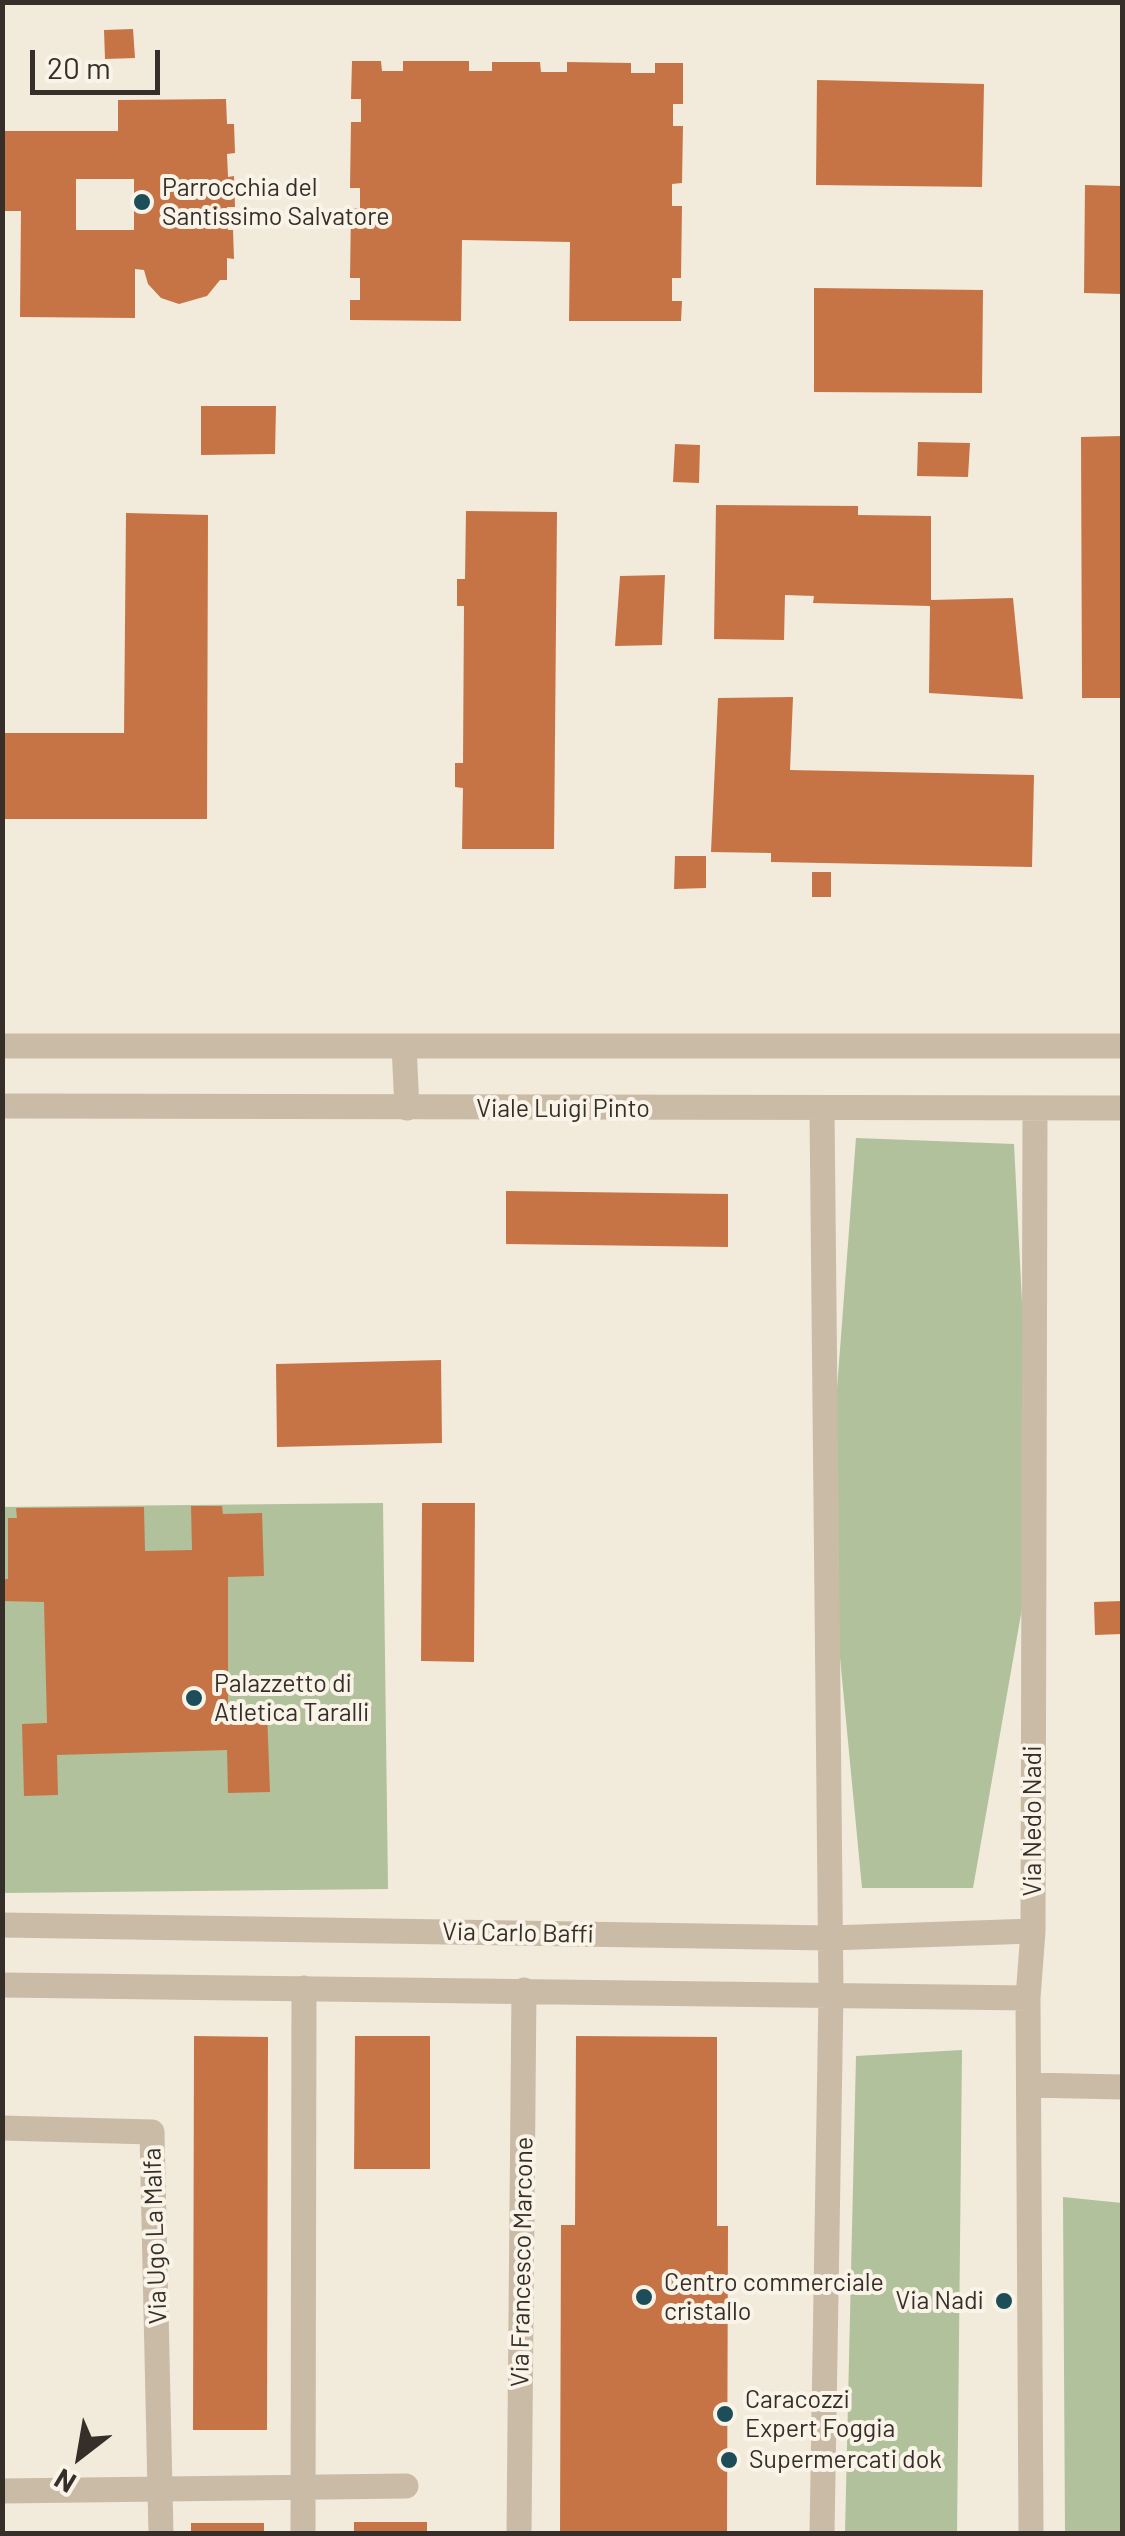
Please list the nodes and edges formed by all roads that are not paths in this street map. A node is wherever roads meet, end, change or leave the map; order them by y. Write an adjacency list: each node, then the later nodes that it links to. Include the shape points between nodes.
1 (2, 1046): 2 (street)
2 (404, 1046): 3 (street); 5 (street)
3 (1122, 1046)
4 (2, 1106): 5 (street, Viale Luigi Pinto)
5 (408, 1108): 8 (street, Viale Luigi Pinto)
6 (1035, 1108): 7 (street, Viale Luigi Pinto); 8 (street, Viale Luigi Pinto); 10 (street, Via Nedo Nadi)
7 (1122, 1108)
8 (822, 1110): 11 (street)
9 (2, 1925): 11 (street, Via Carlo Baffi)
10 (1033, 1931): 11 (street, Via Carlo Baffi); 16 (street, Via Nedo Nadi)
11 (830, 1938): 15 (street)
12 (2, 1985): 13 (street)
13 (304, 1988): 14 (street); 21 (street)
14 (524, 1990): 15 (street); 26 (street, Via Francesco Marcone)
15 (831, 1994): 16 (street); 27 (street)
16 (1028, 1998): 17 (street, Via Nedo Nadi)
17 (1029, 2085): 18 (street); 28 (street, Via Nedo Nadi)
18 (1122, 2087)
19 (2, 2128): 22 (street, Via Ugo La Malfa, via 152,2132)
20 (406, 2486): 21 (street)
21 (302, 2487): 22 (street); 25 (street)
22 (162, 2489): 23 (street); 24 (street, Via Ugo La Malfa)
23 (2, 2491)
24 (161, 2534)
25 (303, 2534)
26 (519, 2534)
27 (822, 2534)
28 (1032, 2534)

